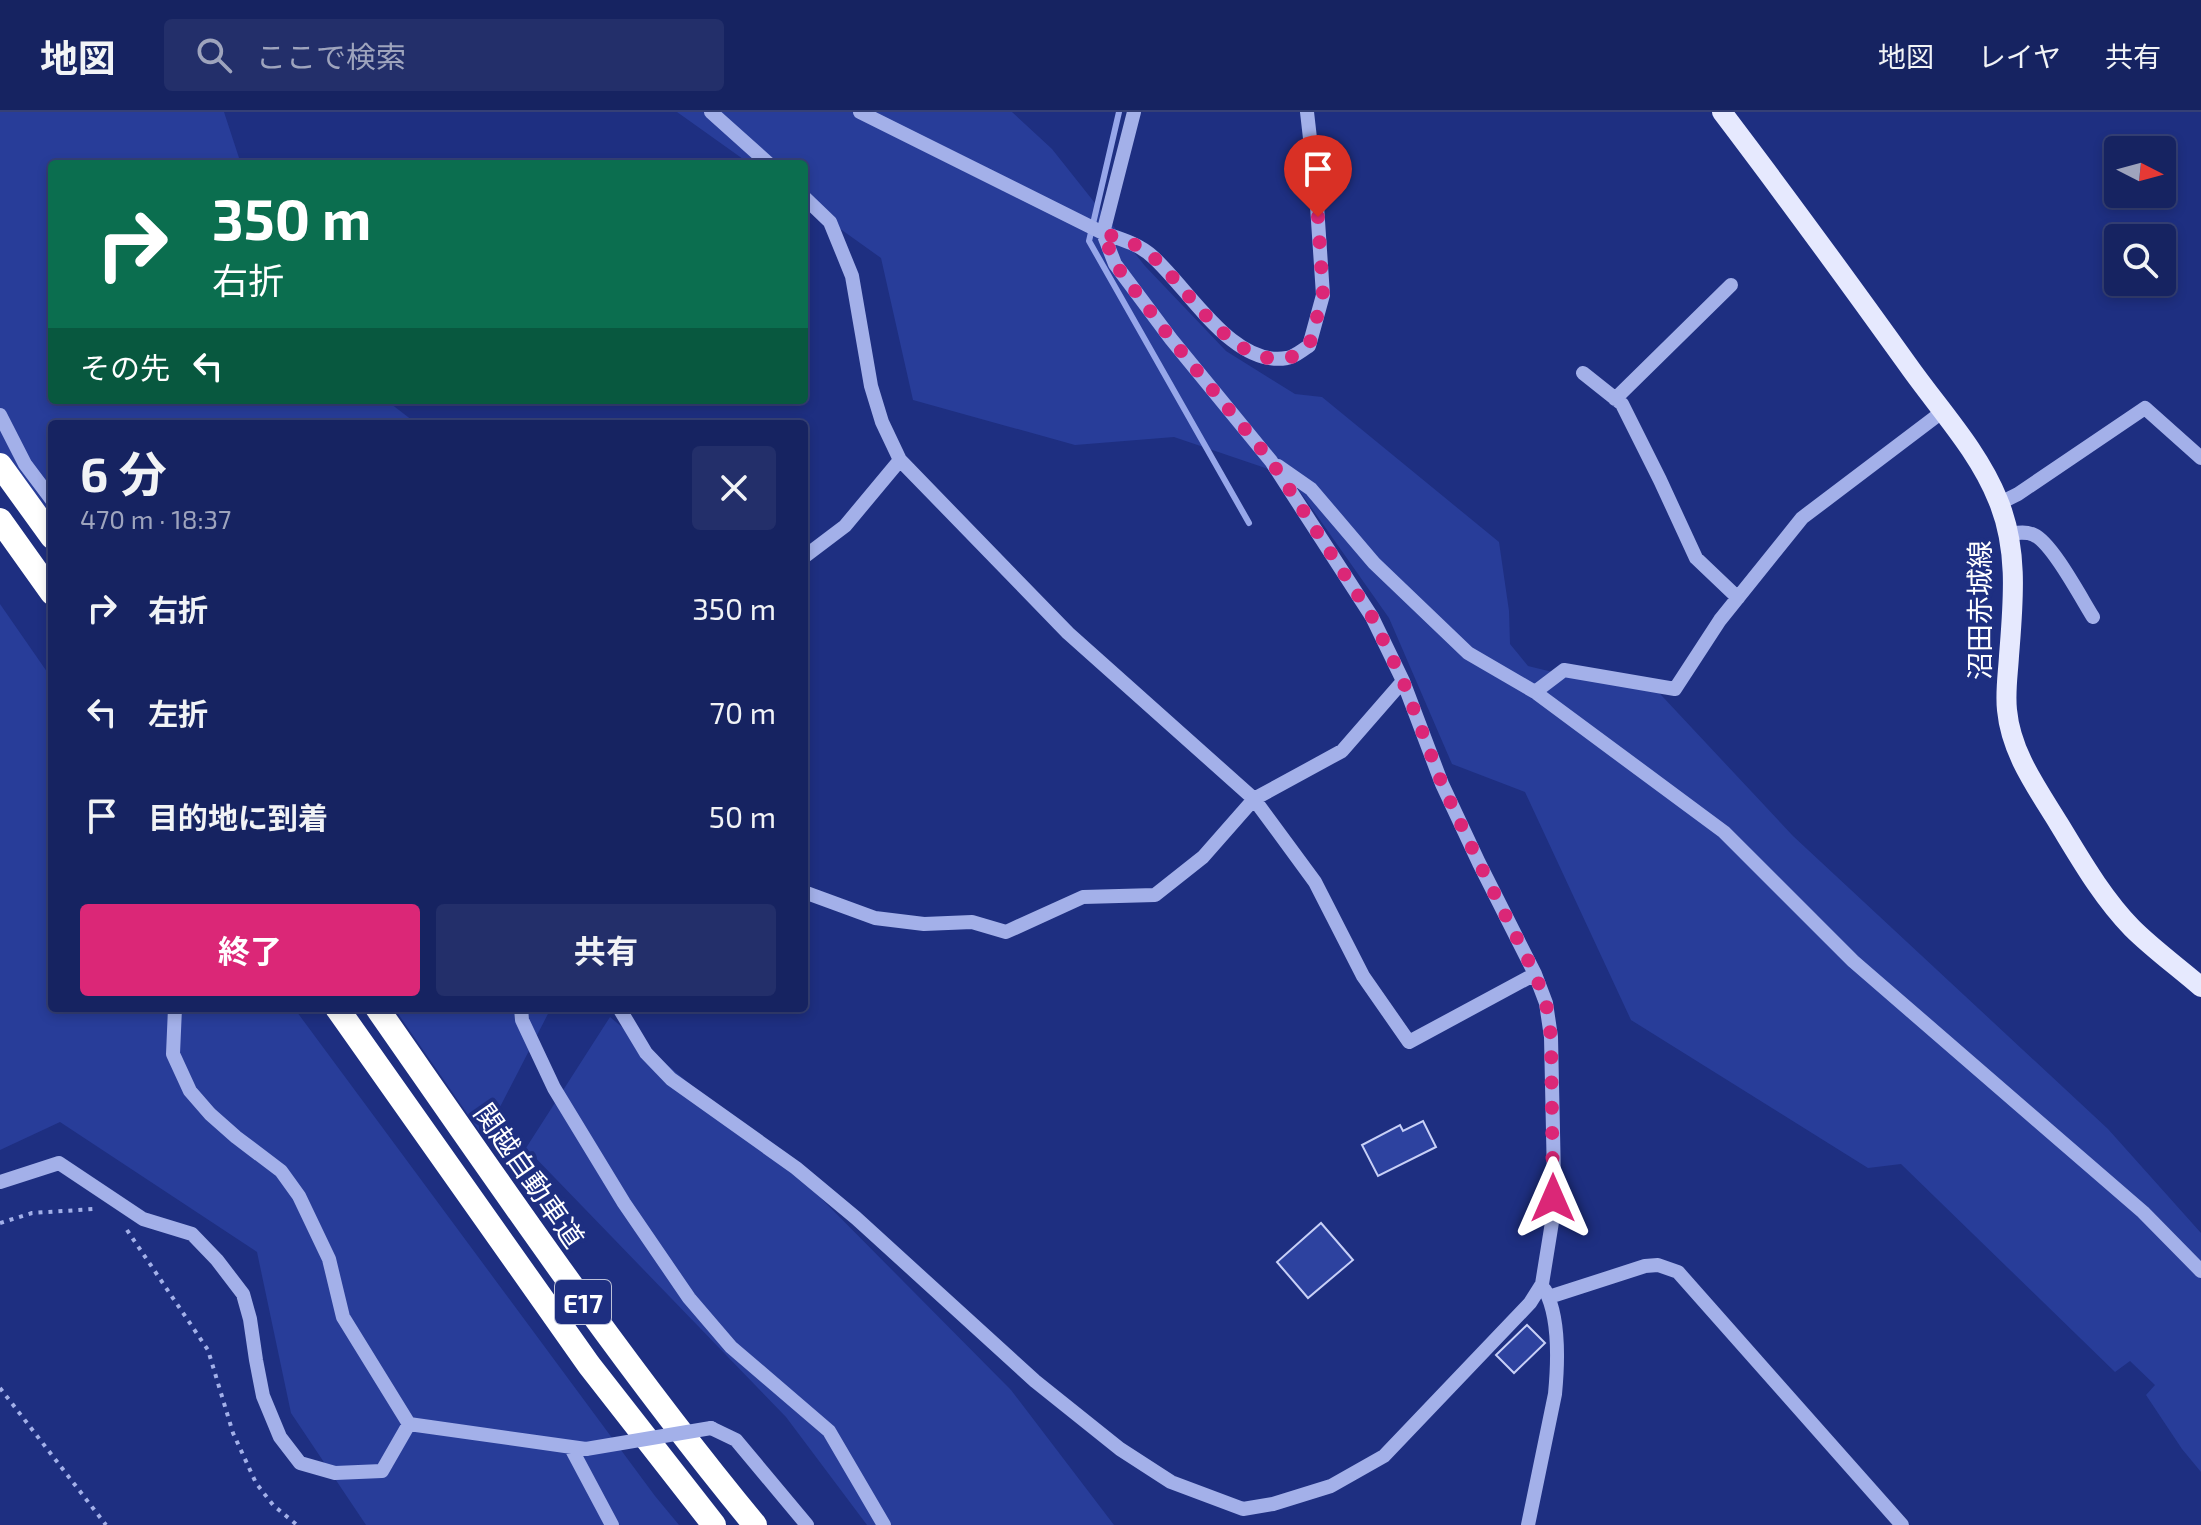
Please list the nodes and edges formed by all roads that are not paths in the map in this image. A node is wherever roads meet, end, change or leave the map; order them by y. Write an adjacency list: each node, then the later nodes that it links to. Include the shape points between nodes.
1 (711, 112): 6 (street)
2 (860, 112): 8 (street)
3 (1134, 112): 8 (street)
4 (1307, 112): 8 (street, via 1323,295 1309,346 1290,358 1247,351 1153,258 1138,246)
5 (1722, 112): 12 (main road, 沼田赤城線)
6 (765, 160)
7 (808, 201): 15 (street, via 830,222 852,276 871,386)
8 (1103, 233): 16 (street, via 1115,264)
9 (1731, 285): 11 (street)
10 (1583, 373): 11 (street)
11 (1615, 399): 24 (street, via 1696,558)
12 (1942, 412): 18 (main road, 沼田赤城線, via 1970,448); 24 (street, via 1802,518)
13 (0, 415): 19 (street)
14 (2201, 458): 18 (street, via 2145,408)
15 (900, 460): 22 (street, via 845,526); 28 (street, via 1068,633)
16 (1271, 461): 26 (street, via 1372,617); 27 (street, via 1311,489 1374,563 1468,653)
17 (0, 465): 19 (highway)
18 (2000, 503): 21 (main road, 沼田赤城線)
19 (45, 508)
20 (0, 520): 23 (highway)
21 (2008, 534): 25 (street, via 2031,534 2043,543); 31 (main road, 沼田赤城線, via 2013,574 2007,709 2017,751 2111,904)
22 (808, 554)
23 (48, 587)
24 (1738, 598): 27 (street, via 1675,689 1564,670)
25 (2093, 617)
26 (1403, 681): 28 (street, via 1342,751); 30 (street, via 1442,784)
27 (1535, 692): 38 (street, via 1724,832 1853,961 2143,1212)
28 (1254, 799): 29 (street, via 1203,857 1155,895 1083,897 1006,932 972,922 875,918); 30 (street, via 1315,882 1363,976 1409,1042)
29 (808, 894)
30 (1535, 974): 39 (street, via 1551,1037 1554,1179)
31 (2201, 987)
32 (175, 1012): 40 (street, via 173,1054 190,1091 236,1137 281,1171 299,1196 329,1259 343,1317)
33 (340, 1012): 43 (highway, E17, via 589,1365)
34 (380, 1012): 44 (highway, 関越自動車道 / E17, via 619,1352)
35 (521, 1012): 46 (street, via 554,1088 689,1298 731,1347 829,1431)
36 (621, 1012): 39 (street, via 646,1053 671,1079 796,1168 1035,1381 1120,1449 1171,1482 1243,1509 1317,1491 1384,1456)
37 (0, 1182): 40 (street, via 59,1163 143,1219 192,1234 243,1294 263,1396 280,1437 300,1463 335,1473 382,1471)
38 (2201, 1271)
39 (1546, 1290): 47 (street, via 1556,1336 1555,1394); 48 (street, via 1645,1266 1678,1272)
40 (409, 1424): 41 (street)
41 (578, 1449): 42 (street, via 579,1468); 45 (street, bridge, via 711,1428 736,1440)
42 (612, 1525)
43 (714, 1525)
44 (755, 1525)
45 (807, 1525)
46 (884, 1525)
47 (1528, 1525)
48 (1902, 1525)

